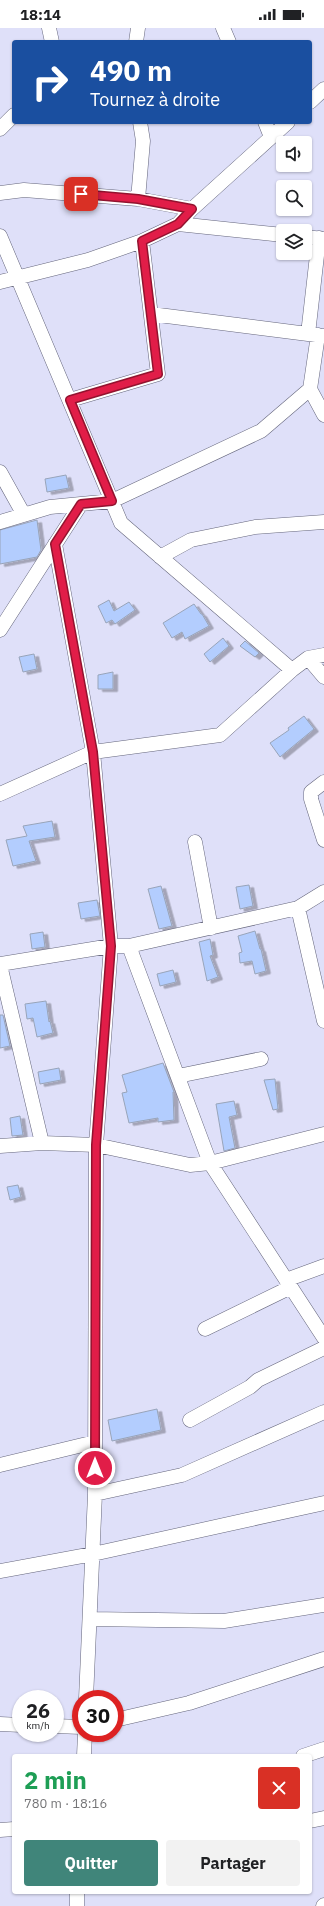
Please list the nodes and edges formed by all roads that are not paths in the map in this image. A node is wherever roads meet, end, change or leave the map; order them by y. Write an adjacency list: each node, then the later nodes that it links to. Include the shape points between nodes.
1 (49, 28): 4 (street)
2 (138, 28): 5 (street)
3 (223, 28): 6 (street)
4 (52, 40)
5 (136, 40)
6 (228, 40)
7 (324, 90): 8 (street)
8 (312, 100)
9 (12, 117): 13 (street)
10 (140, 124): 16 (street, via 143,141)
11 (266, 124): 14 (street)
12 (286, 124): 14 (street)
13 (0, 129)
14 (271, 137): 17 (street)
15 (0, 193): 16 (street, via 24,190)
16 (138, 199): 17 (street)
17 (192, 209): 18 (street)
18 (178, 224): 19 (street); 23 (street)
19 (276, 233)
20 (0, 236): 24 (street)
21 (312, 237): 22 (street)
22 (322, 238): 27 (street)
23 (142, 241): 24 (street, via 88,260); 26 (street)
24 (18, 276): 25 (street); 29 (street)
25 (0, 282)
26 (151, 314): 27 (street); 29 (street, via 158,374)
27 (317, 335): 28 (street)
28 (310, 389): 30 (street); 32 (street, via 260,431)
29 (70, 400): 32 (street)
30 (324, 415)
31 (0, 472): 34 (street)
32 (112, 501): 33 (street); 38 (street, via 121,524)
33 (81, 504): 34 (street, via 50,507); 37 (street)
34 (24, 515): 35 (street)
35 (0, 522)
36 (324, 522): 38 (street, via 254,528 191,540)
37 (55, 544): 39 (street); 44 (street)
38 (160, 556): 42 (street)
39 (0, 630)
40 (324, 655): 41 (street)
41 (308, 658): 42 (street); 43 (street)
42 (292, 670): 44 (street, via 220,735)
43 (324, 677)
44 (93, 752): 46 (street); 52 (street)
45 (324, 782): 47 (street, via 312,792 311,799)
46 (0, 794)
47 (324, 840)
48 (195, 842): 51 (street)
49 (324, 892): 50 (street)
50 (298, 908): 51 (street); 55 (street)
51 (211, 928): 53 (street)
52 (111, 946): 53 (street); 54 (street); 60 (street)
53 (128, 946): 57 (street)
54 (0, 964): 59 (street)
55 (324, 1021)
56 (261, 1059): 57 (street)
57 (178, 1076): 62 (street)
58 (324, 1134): 62 (street)
59 (42, 1143): 60 (street); 61 (street)
60 (96, 1145): 62 (street, via 190,1165); 70 (street)
61 (0, 1146)
62 (210, 1163): 64 (street)
63 (324, 1266): 64 (street)
64 (289, 1283): 65 (street); 66 (street)
65 (205, 1329)
66 (324, 1338)
67 (324, 1348): 69 (street, via 258,1380)
68 (324, 1412): 72 (street, via 182,1475)
69 (190, 1420)
70 (95, 1442): 71 (street); 72 (street)
71 (0, 1465)
72 (95, 1494): 74 (street)
73 (324, 1503): 74 (street)
74 (93, 1554): 75 (street); 77 (street)
75 (0, 1571)
76 (324, 1605): 77 (street, via 224,1621)
77 (90, 1619): 79 (street)
78 (324, 1659): 80 (street, via 189,1703)
79 (86, 1690)
80 (124, 1718)
81 (0, 1724): 82 (street)
82 (12, 1725)
83 (85, 1742): 85 (street)
84 (324, 1749): 86 (street)
85 (84, 1754)
86 (309, 1754)
87 (324, 1818): 88 (street)
88 (312, 1821)
89 (12, 1829): 90 (street)
90 (0, 1830)
91 (77, 1894): 92 (street)
92 (77, 1906)

